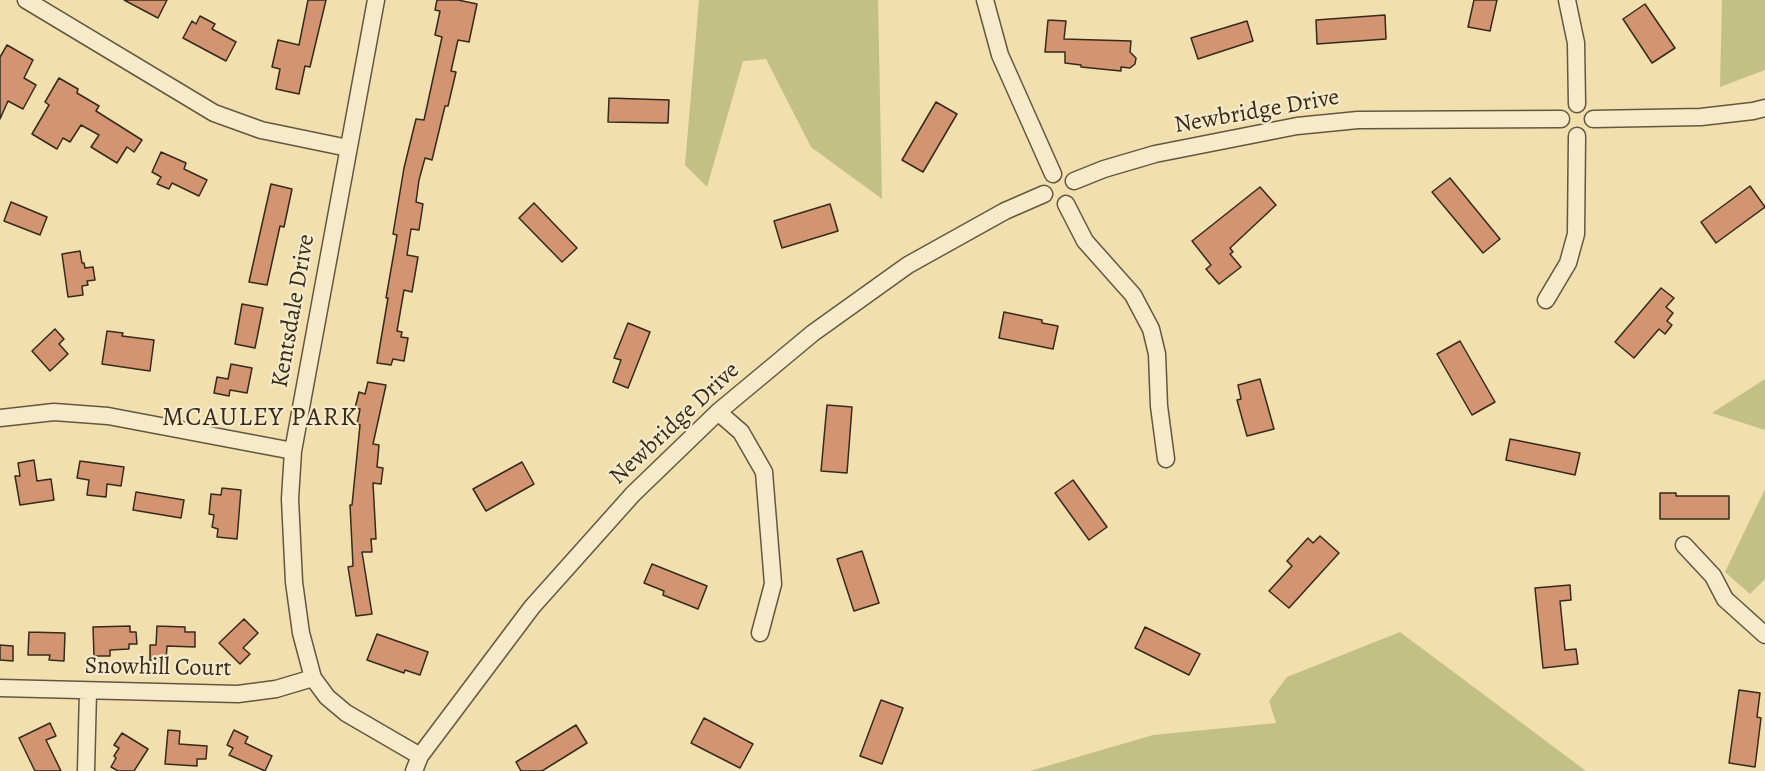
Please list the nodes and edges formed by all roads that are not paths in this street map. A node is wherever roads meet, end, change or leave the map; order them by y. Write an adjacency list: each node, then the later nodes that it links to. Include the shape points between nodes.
1 (26, 0): 10 (street, via 214,113 261,130)
2 (376, 0): 10 (street, Kentsdale Drive)
3 (985, 0): 11 (street, via 1000,55)
4 (1567, 0): 5 (street, via 1576,44)
5 (1577, 104): 7 (street, via 1567,107); 8 (street, via 1587,107)
6 (1765, 108): 8 (street, via 1701,117)
7 (1561, 119): 9 (street, via 1565,131); 12 (street, Newbridge Drive, via 1358,120 1296,126 1155,154)
8 (1593, 119): 9 (street, via 1588,131)
9 (1577, 136): 15 (street, via 1576,234 1568,263)
10 (348, 148): 18 (street, Kentsdale Drive)
11 (1053, 174): 12 (street, via 1067,174); 13 (street, via 1044,184)
12 (1074, 181): 14 (street, via 1076,192)
13 (1044, 194): 14 (street, via 1051,202); 16 (street, Newbridge Drive, via 908,265 813,333)
14 (1066, 204): 19 (street, via 1085,241 1133,295 1151,329 1157,354)
15 (1546, 300)
16 (718, 412): 21 (street, via 741,432 764,472 773,584); 26 (street, Newbridge Drive, via 633,495 532,607)
17 (0, 418): 18 (street, via 54,412 108,416)
18 (293, 451): 23 (street, Kentsdale Drive, via 290,499 294,582 301,633)
19 (1166, 459)
20 (1684, 545): 22 (street, via 1713,576 1725,599)
21 (760, 633)
22 (1765, 635)
23 (313, 678): 25 (street, Snowhill Court, via 276,689 238,694); 26 (street, Kentsdale Drive, via 346,713)
24 (0, 688): 25 (street, Snowhill Court)
25 (88, 691): 27 (street)
26 (417, 763)
27 (86, 771)

